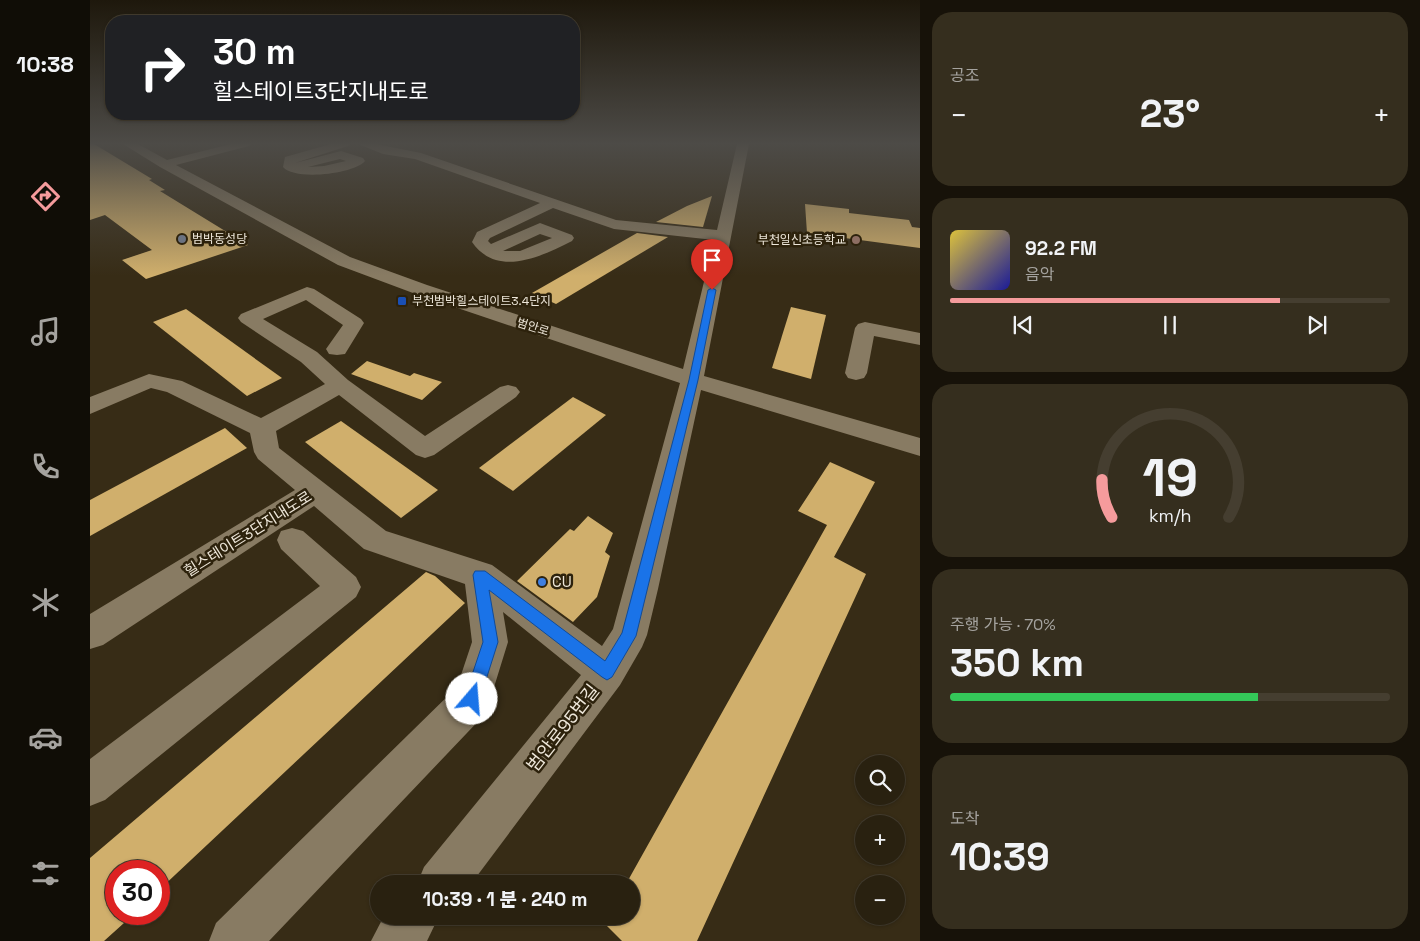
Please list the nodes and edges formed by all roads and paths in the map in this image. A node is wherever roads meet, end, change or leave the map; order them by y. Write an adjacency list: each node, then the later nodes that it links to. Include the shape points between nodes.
1 (209, 188): 10 (street, 범안로, via 344,260 420,289)
2 (509, 188): 4 (street)
3 (736, 188): 5 (street, 범안로95번길)
4 (552, 203): 5 (street, via 614,224); 6 (street, via 483,235 480,242)
5 (723, 236): 10 (street, 범안로95번길)
6 (490, 251)
7 (920, 339): 9 (street, via 865,328)
8 (337, 349): 11 (street, via 354,323 307,293 248,318 309,357)
9 (856, 373)
10 (693, 380): 15 (street, 범안로); 20 (street, 범안로95번길, via 629,636)
11 (340, 385): 12 (street, via 425,449); 14 (street)
12 (508, 392)
13 (90, 406): 14 (street, via 149,381 174,386)
14 (262, 428): 16 (street, via 267,452)
15 (920, 447)
16 (315, 491): 18 (street, 힐스테이트3단지내도로, via 375,540); 19 (street, 힐스테이트3단지내도로)
17 (292, 540): 21 (street, 힐스테이트3단지내도로, via 344,587)
18 (480, 575): 20 (street, 힐스테이트3단지내도로); 24 (street, via 490,642 472,699)
19 (90, 633)
20 (607, 672): 22 (street, 범안로95번길)
21 (90, 786)
22 (448, 875)
23 (408, 925): 25 (street)
24 (234, 941)
25 (396, 941)

